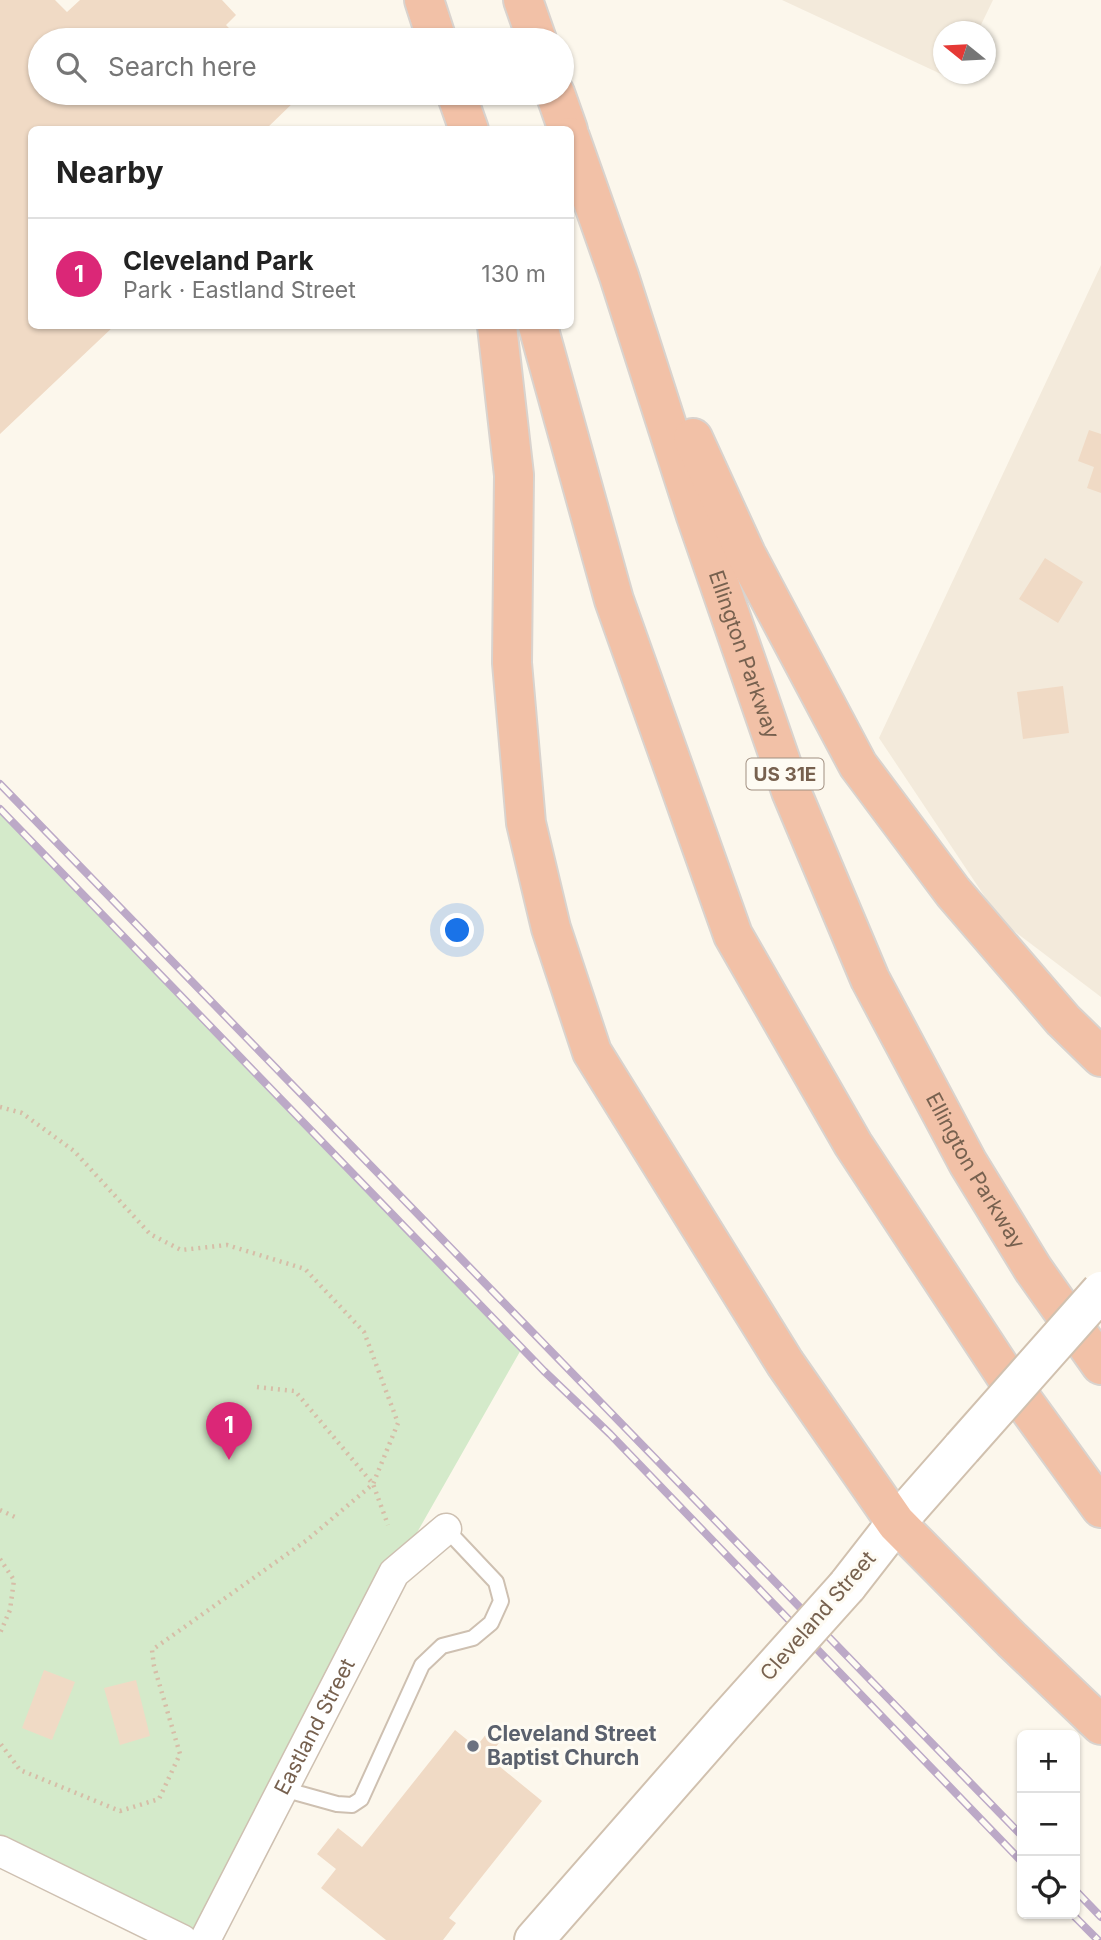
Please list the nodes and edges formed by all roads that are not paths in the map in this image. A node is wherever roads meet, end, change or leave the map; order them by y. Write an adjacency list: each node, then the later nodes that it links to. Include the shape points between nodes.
1 (523, 0): 2 (highway)
2 (533, 28)
3 (451, 105): 6 (highway)
4 (460, 105): 7 (highway)
5 (559, 105): 8 (highway)
6 (455, 126)
7 (468, 126)
8 (567, 126)
9 (574, 147): 10 (highway, Ellington Parkway / US 31E)
10 (619, 276): 13 (highway, via 746,554 858,765 953,892 1063,1020); 15 (highway, Ellington Parkway / US 31E, via 791,791 870,979 968,1163 1033,1269)
11 (496, 329): 17 (highway, via 514,475 512,663 526,823 551,928 592,1052 785,1363)
12 (539, 329): 16 (highway, via 614,600 733,935 853,1144 1011,1384)
13 (1101, 1057)
14 (1101, 1291): 17 (main road, Cleveland Street, bridge)
15 (1101, 1365)
16 (1101, 1508)
17 (896, 1523): 19 (highway); 24 (main road, Cleveland Street, bridge, via 847,1586)
18 (446, 1529): 20 (street, Eastland Street, via 394,1573); 20 (lane, via 496,1582 501,1601 491,1623 473,1638 442,1646 422,1665 361,1799 352,1805 337,1804)
19 (1101, 1725)
20 (283, 1789): 23 (street, Eastland Street)
21 (0, 1851): 22 (street)
22 (182, 1940)
23 (205, 1940)
24 (534, 1940)

